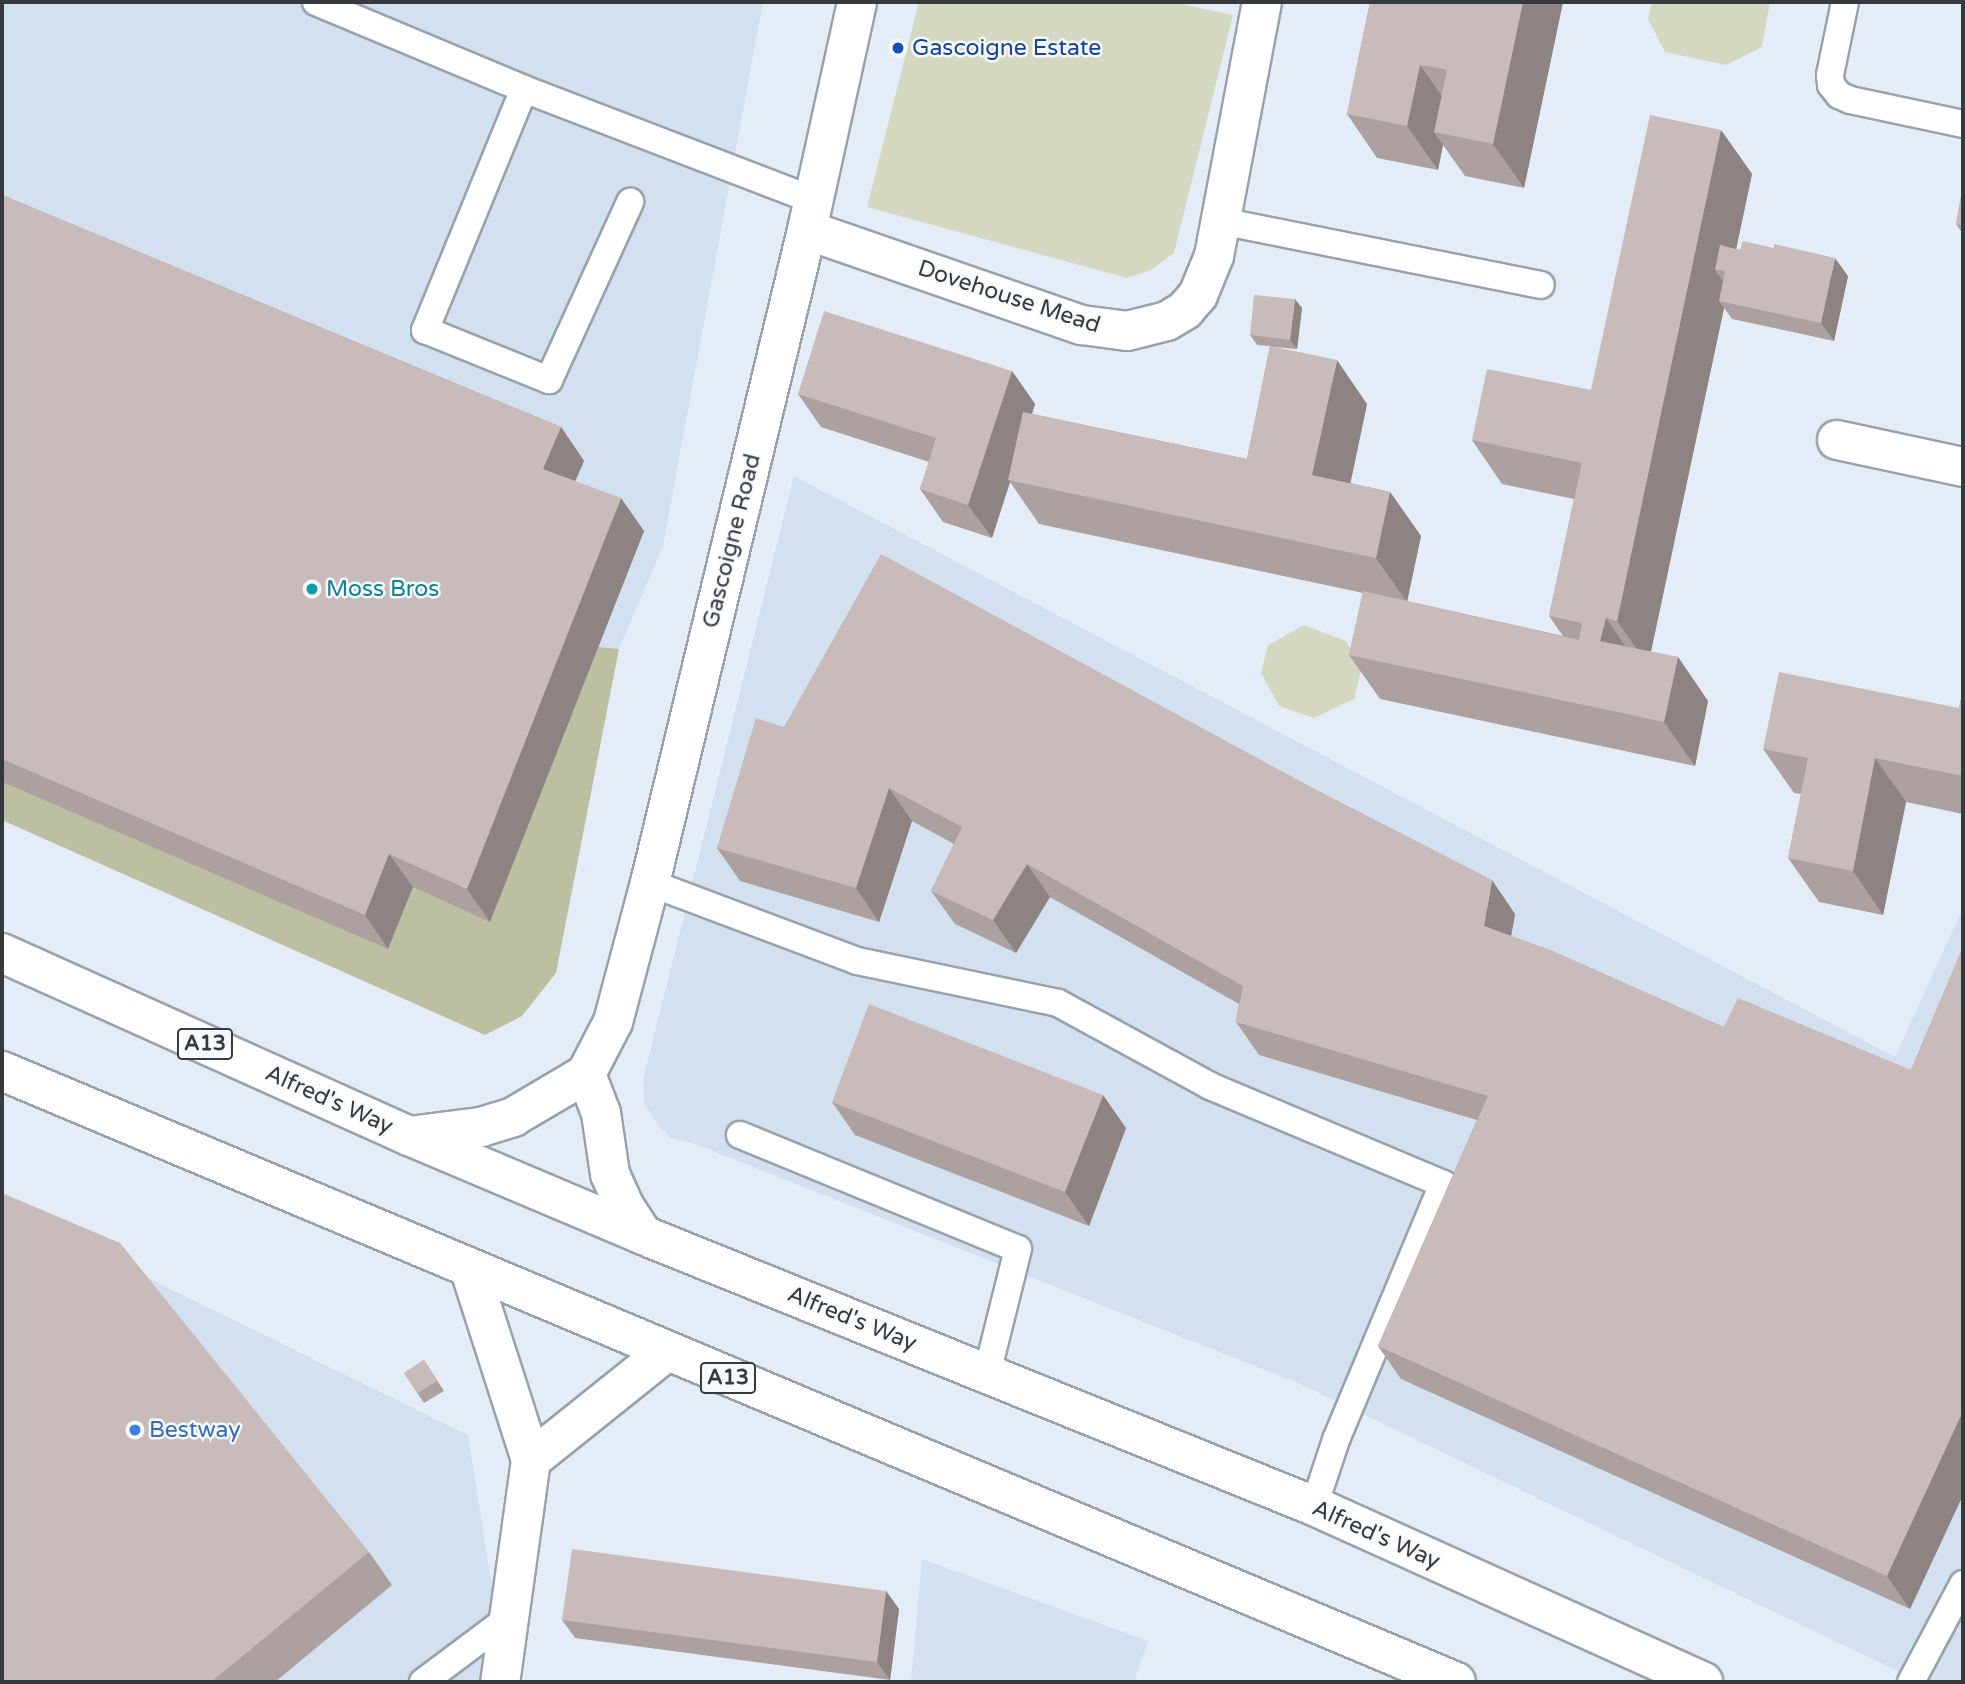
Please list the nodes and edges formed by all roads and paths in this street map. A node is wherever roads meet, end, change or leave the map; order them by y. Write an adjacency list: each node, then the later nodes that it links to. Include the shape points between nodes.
1 (316, 2): 5 (lane)
2 (857, 2): 8 (main road, Gascoigne Road)
3 (1262, 2): 9 (main road, Dovehouse Mead)
4 (1845, 2): 6 (lane, via 1830,75 1839,95)
5 (524, 89): 7 (lane, via 425,330 549,380); 8 (lane)
6 (1963, 124)
7 (630, 202)
8 (810, 215): 9 (main road, Dovehouse Mead, via 1083,325 1128,331 1149,328 1185,310 1208,277); 13 (main road, Gascoigne Road)
9 (1221, 221): 10 (lane)
10 (1541, 285)
11 (1837, 440): 12 (main road)
12 (1963, 467)
13 (650, 883): 16 (main road, Gascoigne Road, via 613,1022); 24 (lane, via 857,961 1058,1003 1210,1086 1443,1184 1336,1440)
14 (2, 953): 18 (main road, Alfred's Way / A13)
15 (2, 1071): 20 (main road, A13)
16 (586, 1074): 18 (main road, via 513,1117 481,1128); 19 (main road, via 601,1113 610,1174)
17 (740, 1135): 22 (lane, via 1018,1249)
18 (409, 1136): 19 (main road, Alfred's Way / A13)
19 (643, 1235): 22 (main road, Alfred's Way / A13)
20 (470, 1270): 21 (main road, A13); 23 (main road)
21 (667, 1351): 23 (main road); 29 (main road, A13)
22 (987, 1373): 24 (main road, Alfred's Way / A13)
23 (531, 1460): 26 (main road)
24 (1314, 1506): 30 (main road, Alfred's Way / A13)
25 (1963, 1584): 31 (lane)
26 (510, 1616): 27 (lane); 28 (main road)
27 (423, 1682)
28 (500, 1682)
29 (1456, 1682)
30 (1703, 1682)
31 (1911, 1682)

